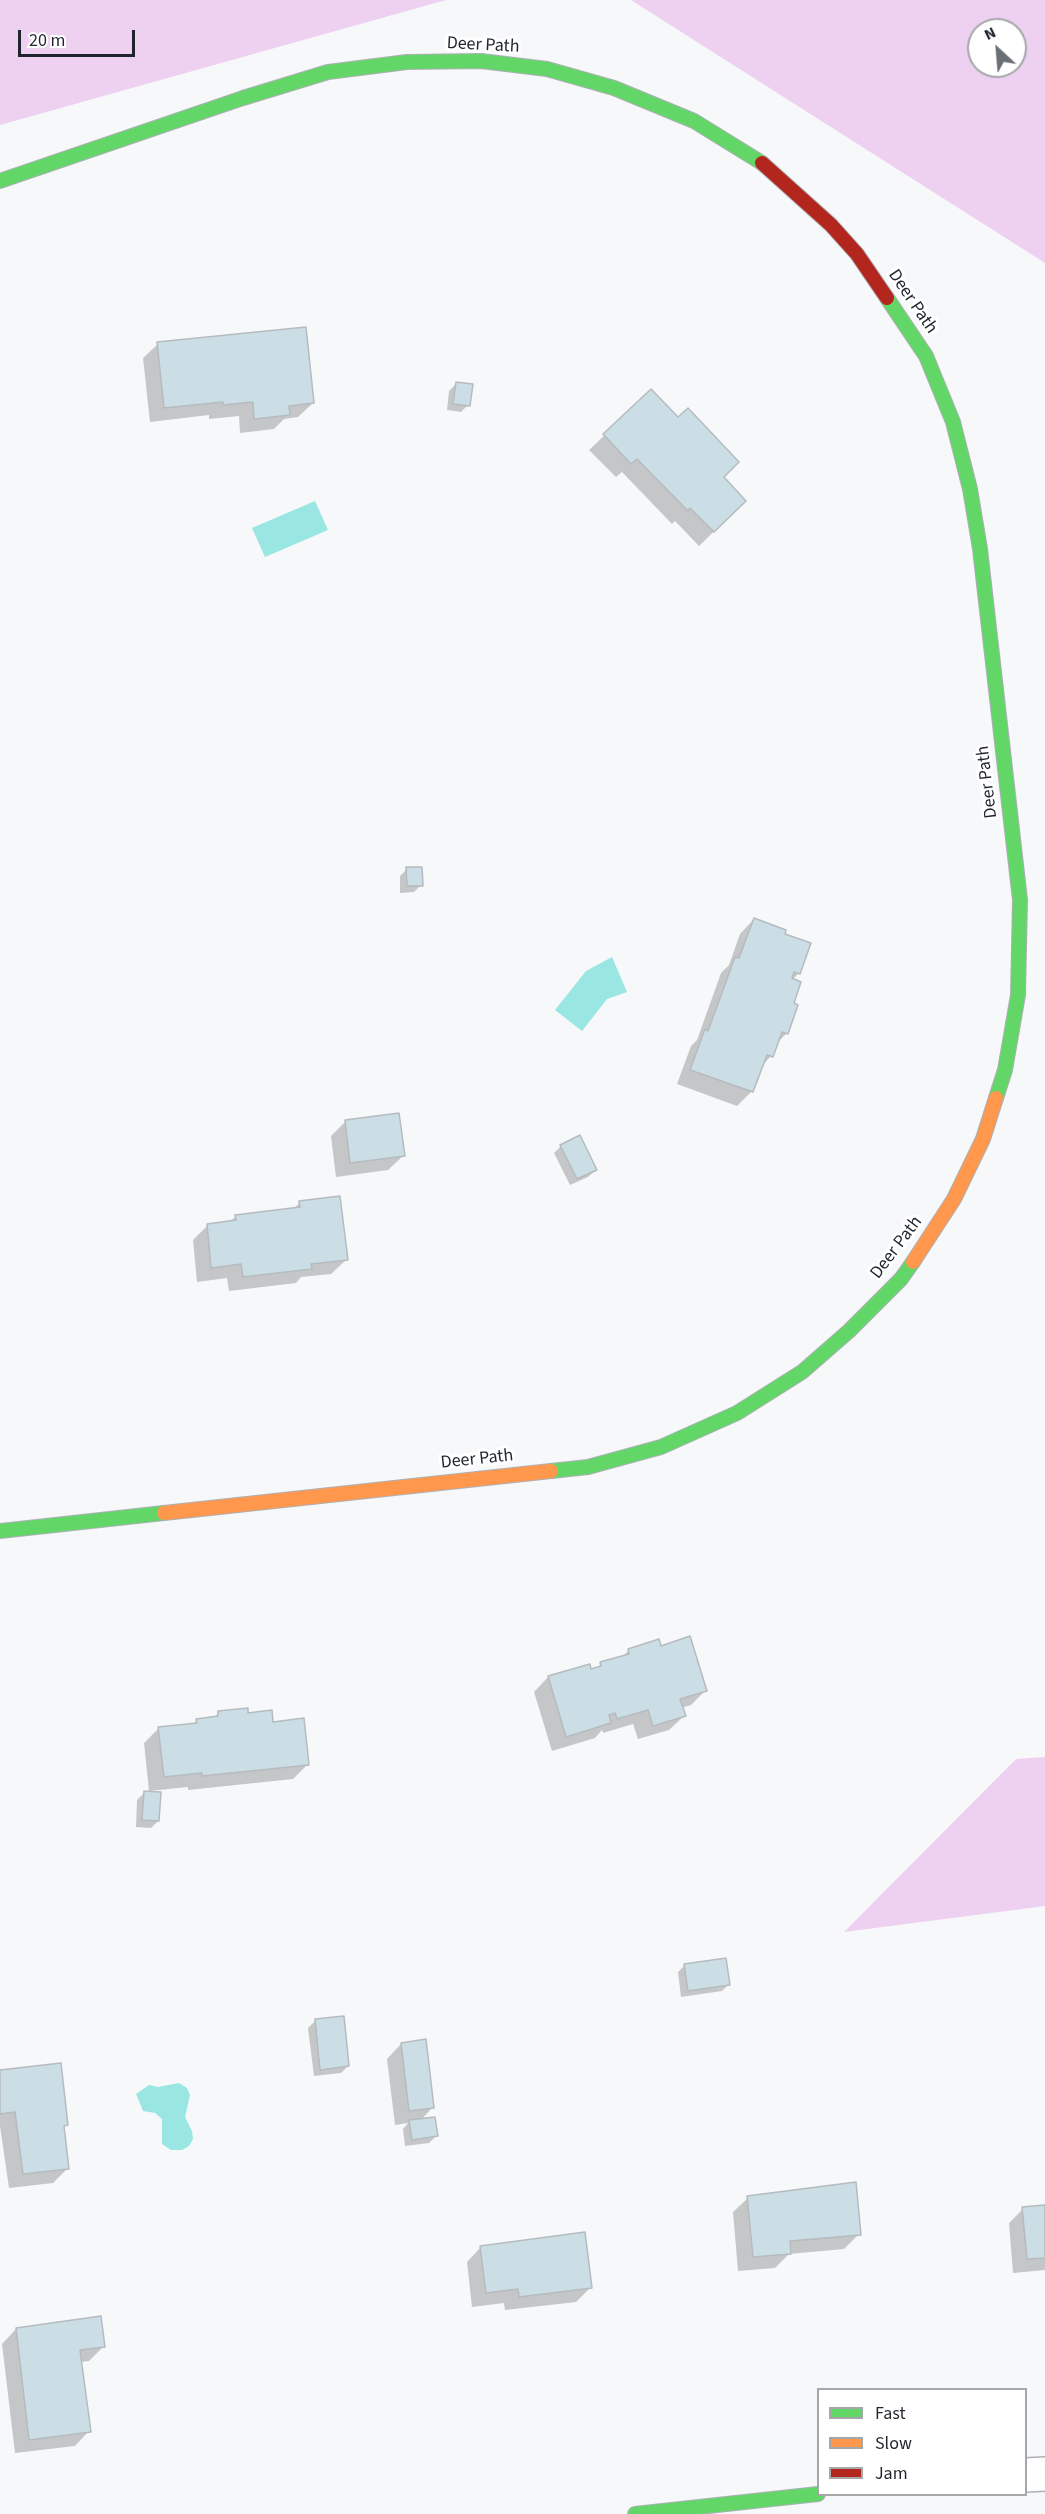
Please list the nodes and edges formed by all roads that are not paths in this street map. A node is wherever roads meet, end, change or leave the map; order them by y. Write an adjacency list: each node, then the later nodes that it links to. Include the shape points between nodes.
1 (0, 181): 2 (street, Deer Path, via 328,72 407,62 481,61 547,69 614,88 694,121 756,158 831,225 857,254 926,356 952,422 970,489 980,549 1020,900 1018,995 1005,1070 983,1139 954,1199 901,1279 849,1331 802,1372 737,1413 660,1447 588,1467)
2 (0, 1531)
3 (1045, 2474): 4 (street)
4 (1027, 2475)
5 (817, 2494): 6 (street)
6 (635, 2514)

